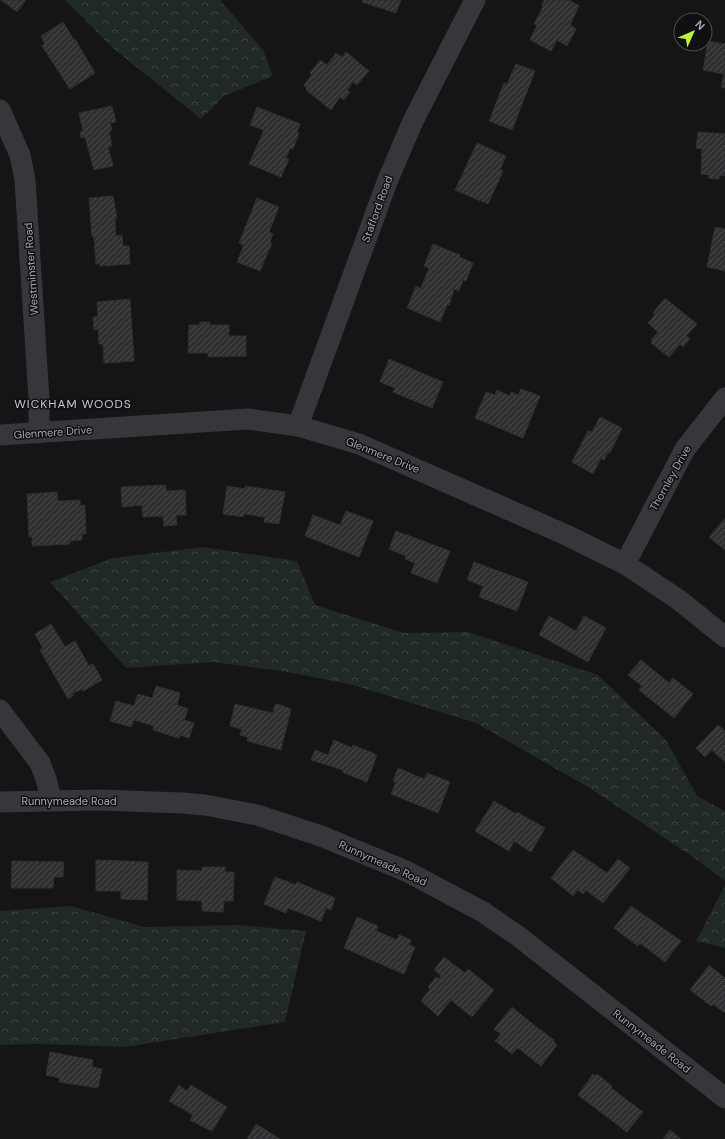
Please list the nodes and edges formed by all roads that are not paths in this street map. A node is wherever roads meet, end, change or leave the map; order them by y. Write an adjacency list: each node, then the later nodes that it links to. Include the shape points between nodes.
1 (475, 0): 4 (street, Stafford Road, via 413,121 387,182)
2 (0, 110): 5 (street, Westminster Road, via 20,155 25,180 38,376)
3 (725, 398): 7 (street, Thornley Drive, via 685,449)
4 (298, 426): 5 (street, Glenmere Drive, via 248,419); 7 (street, Glenmere Drive, via 359,444 490,500)
5 (39, 432): 6 (street, Glenmere Drive)
6 (0, 435)
7 (625, 564): 8 (street, Glenmere Drive, via 679,600)
8 (725, 637)
9 (0, 710): 10 (street, via 40,763)
10 (51, 800): 11 (street, Runnymeade Road); 12 (street, Runnymeade Road, via 204,805 257,815 406,871 483,912 518,936)
11 (0, 802)
12 (725, 1098)

